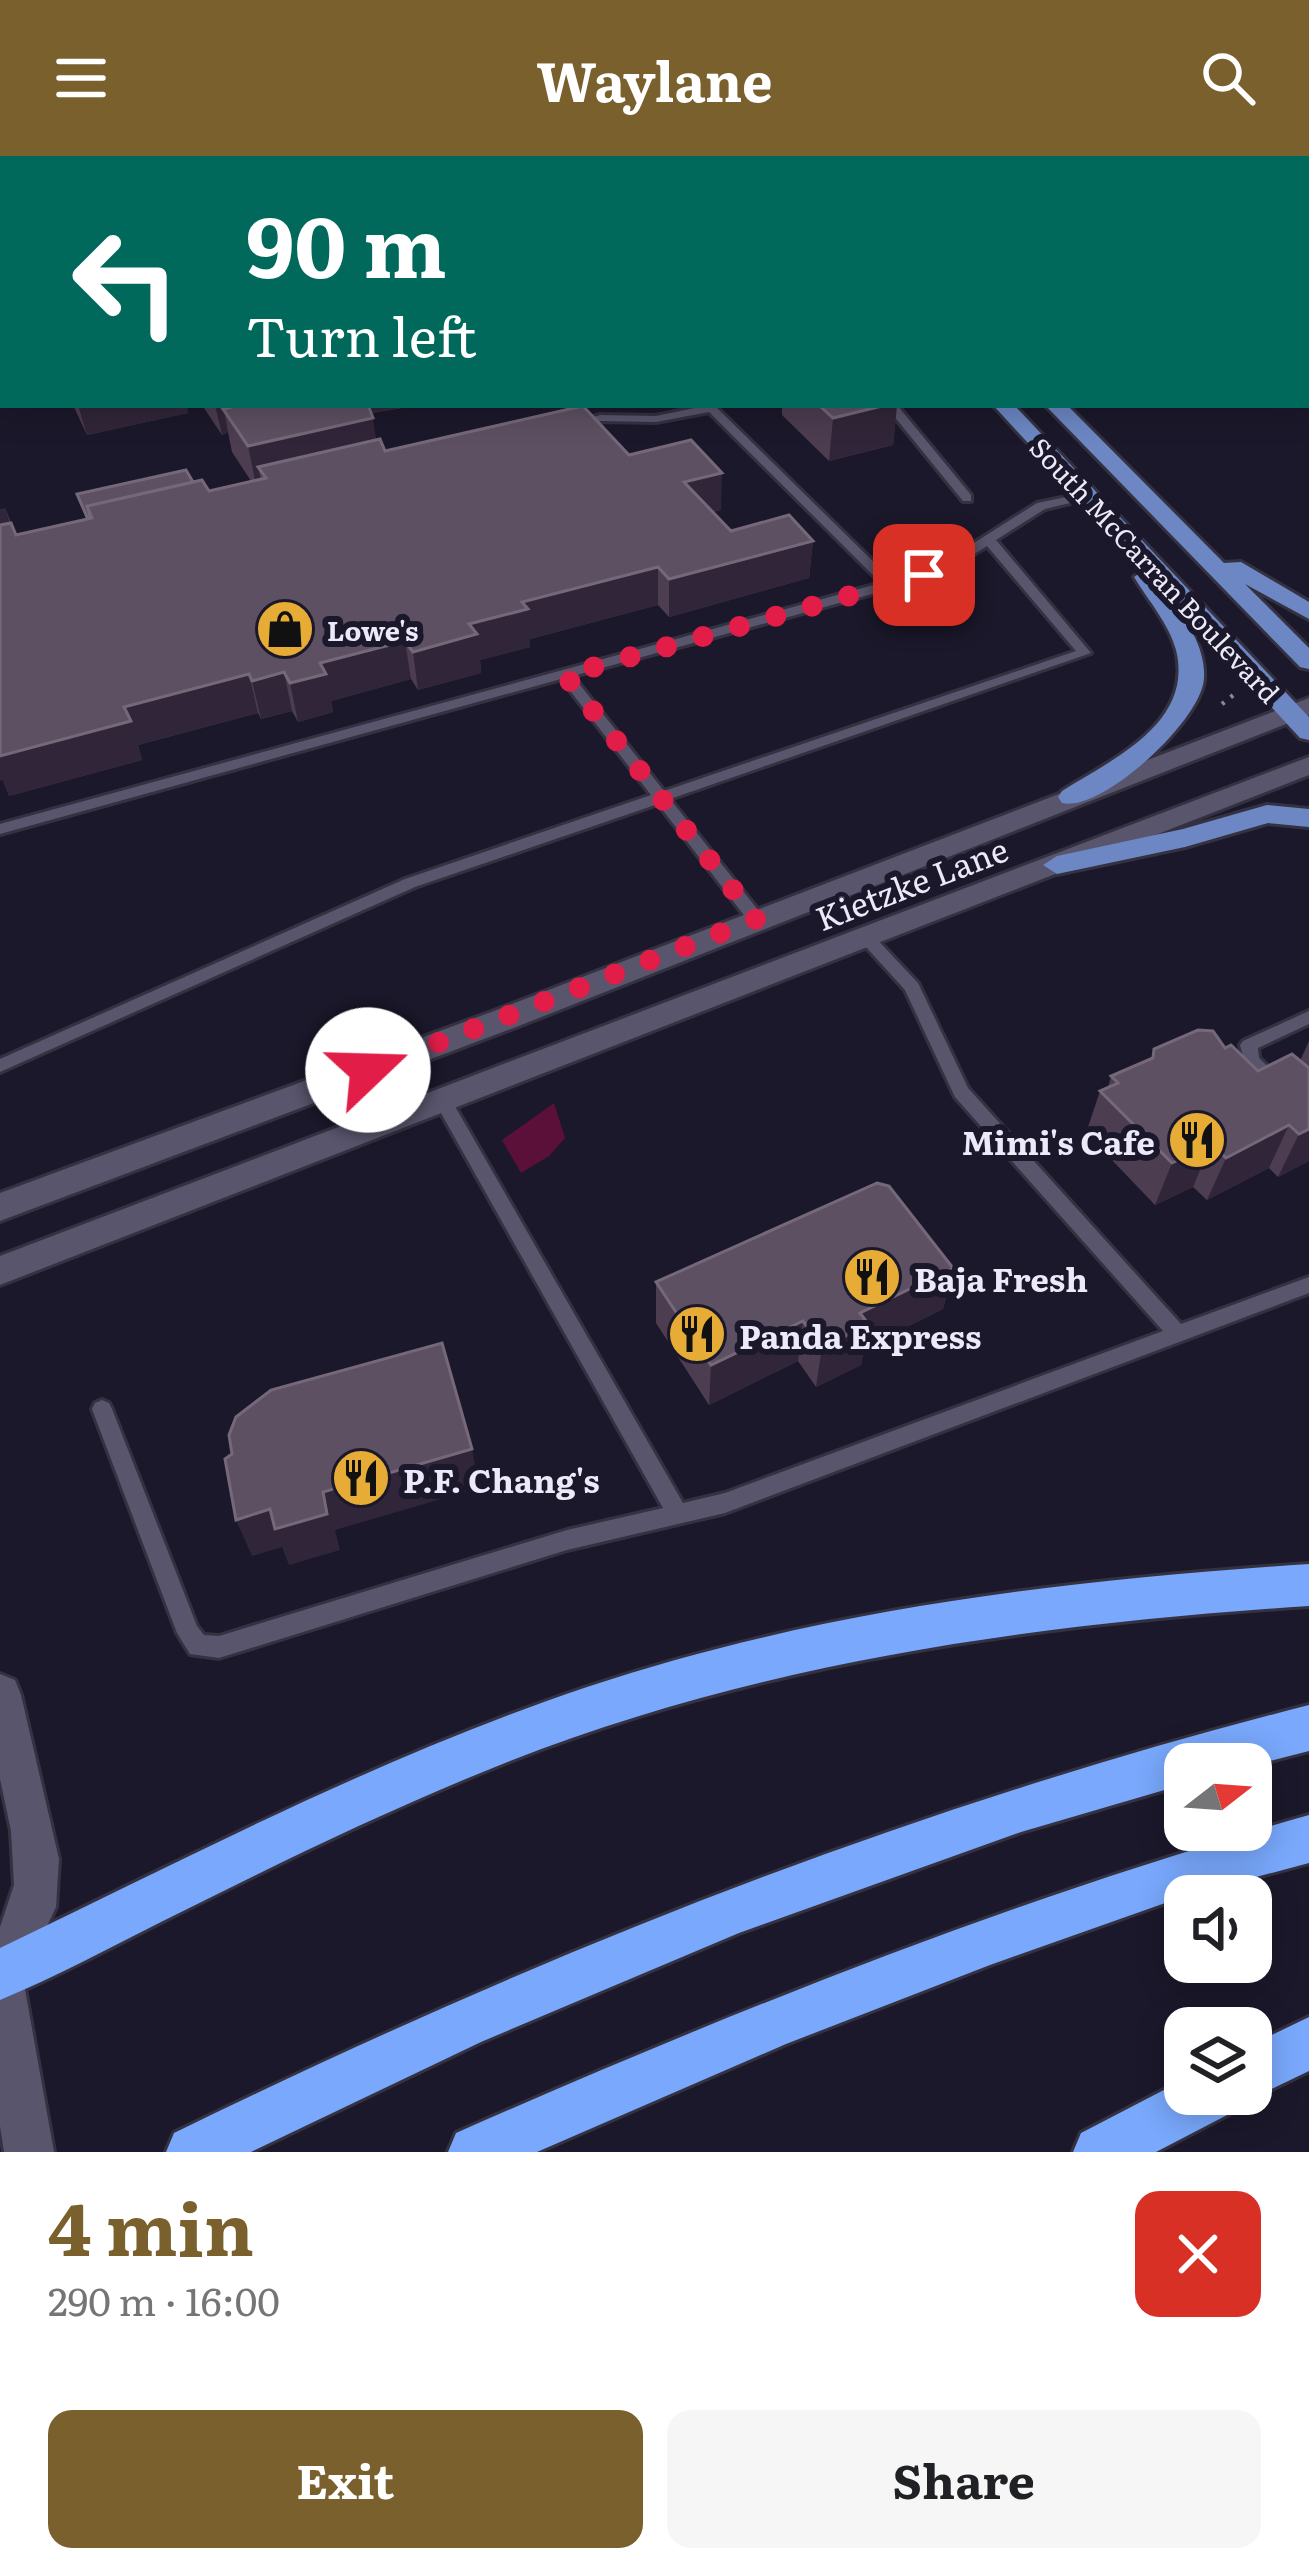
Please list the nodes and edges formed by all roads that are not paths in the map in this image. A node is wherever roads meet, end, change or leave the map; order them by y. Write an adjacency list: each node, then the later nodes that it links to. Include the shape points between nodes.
1 (893, 408): 5 (lane)
2 (1006, 408): 6 (main road, South McCarran Boulevard)
3 (1058, 408): 7 (main road, South McCarran Boulevard)
4 (554, 429): 9 (lane, via 711,408)
5 (967, 498)
6 (1092, 501): 8 (lane, via 1041,506); 13 (main road, South McCarran Boulevard); 15 (main road, via 1189,651 1191,697 1164,733)
7 (1186, 538): 10 (main road); 11 (main road, South McCarran Boulevard)
8 (988, 539): 9 (lane, via 937,572); 16 (lane, via 1084,653)
9 (890, 585): 12 (lane)
10 (1309, 612)
11 (1309, 662)
12 (565, 675): 16 (lane); 18 (lane)
13 (1303, 717): 15 (main road, Kietzke Lane)
14 (1309, 765): 19 (main road, Kietzke Lane)
15 (1072, 797): 20 (main road, Kietzke Lane)
16 (659, 798): 20 (lane); 23 (lane, via 410,884)
17 (1309, 818): 19 (main road, via 1268,814)
18 (0, 829)
19 (1057, 865): 21 (main road, Kietzke Lane)
20 (756, 919): 26 (main road, Kietzke Lane)
21 (865, 937): 24 (main road, Kietzke Lane); 29 (lane, via 912,988 961,1091)
22 (1309, 1017): 25 (lane, via 1249,1046 1250,1060)
23 (0, 1066)
24 (443, 1101): 27 (main road, Kietzke Lane); 31 (lane)
25 (1309, 1116)
26 (0, 1207)
27 (0, 1271)
28 (1309, 1285): 29 (lane)
29 (1178, 1334): 31 (lane)
30 (102, 1409): 31 (lane, via 198,1646 219,1647)
31 (677, 1514)
32 (1309, 1585): 36 (highway, via 976,1617 590,1708 342,1811)
33 (0, 1695): 36 (main road, via 37,1886)
34 (1309, 1728): 41 (highway, via 985,1820 746,1904 401,2049)
35 (1309, 1839): 42 (highway, via 957,1950)
36 (0, 1976): 40 (main road)
37 (1309, 2043): 38 (highway)
38 (1272, 2063)
39 (1171, 2115): 43 (highway)
40 (29, 2152)
41 (193, 2152)
42 (475, 2152)
43 (1100, 2152)

